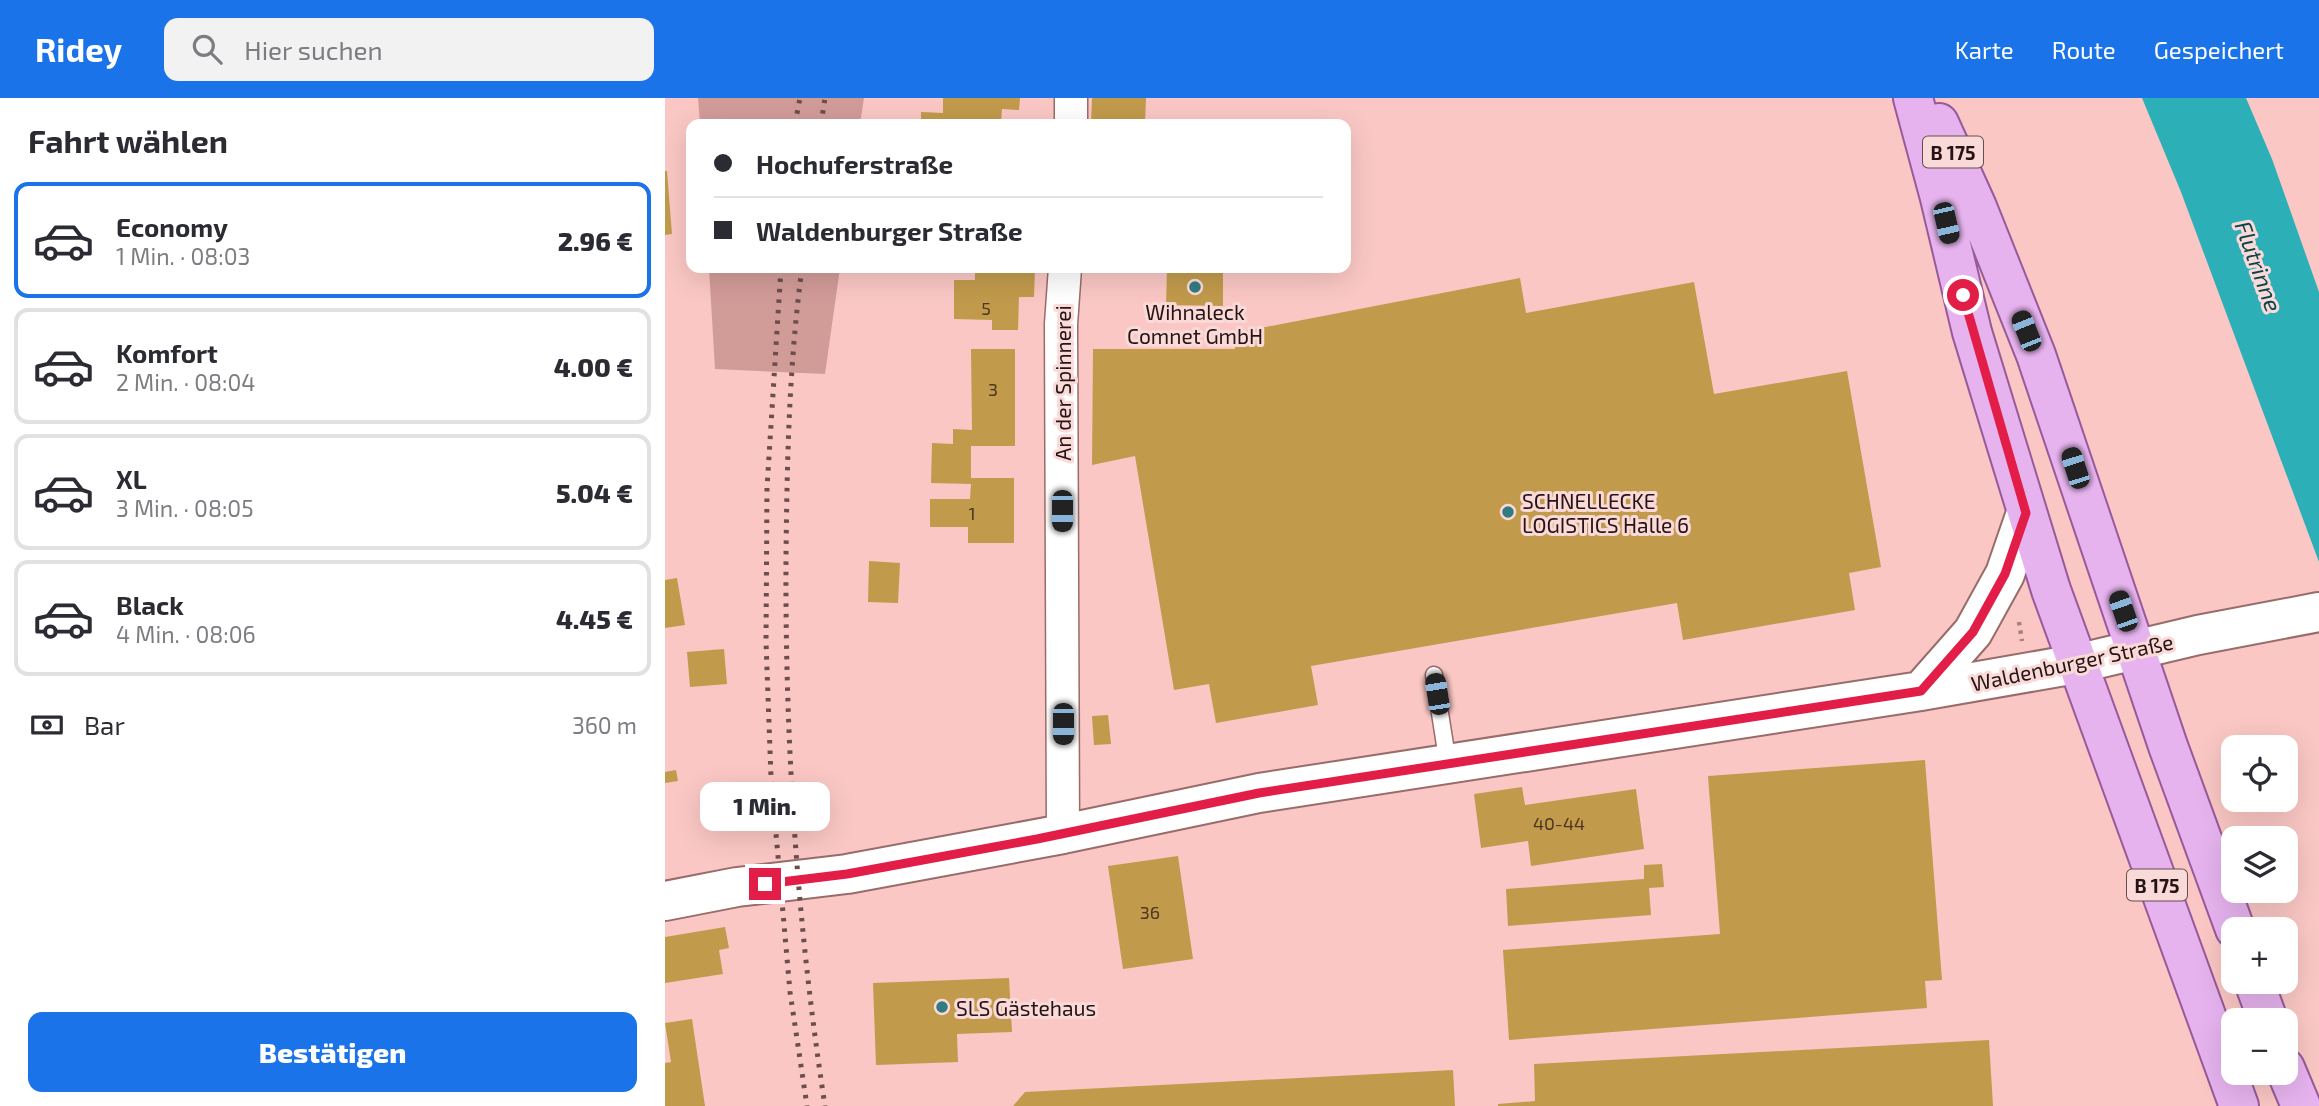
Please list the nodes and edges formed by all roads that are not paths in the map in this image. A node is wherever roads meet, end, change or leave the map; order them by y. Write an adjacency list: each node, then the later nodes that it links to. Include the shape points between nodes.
1 (1071, 98): 4 (street)
2 (1913, 98): 6 (main road, B 175, via 1972,332)
3 (1927, 98): 8 (main road, B 175, via 2036,355)
4 (1071, 119)
5 (1065, 273): 13 (street, An der Spinnerei)
6 (2026, 513): 9 (main road, B 175); 11 (street, via 2005,574 1973,632)
7 (2319, 612): 8 (street, Waldenburger Straße)
8 (2137, 650): 9 (street, Waldenburger Straße); 15 (main road, B 175)
9 (2076, 664): 11 (street, Waldenburger Straße); 17 (main road, B 175)
10 (1434, 676): 12 (lane)
11 (1921, 691): 12 (street, Waldenburger Straße)
12 (1447, 764): 13 (street, Waldenburger Straße, via 1259,793)
13 (1063, 834): 14 (street, Waldenburger Straße, via 847,874)
14 (665, 901)
15 (2231, 917)
16 (2292, 1085): 18 (main road)
17 (2239, 1106)
18 (2301, 1106)

